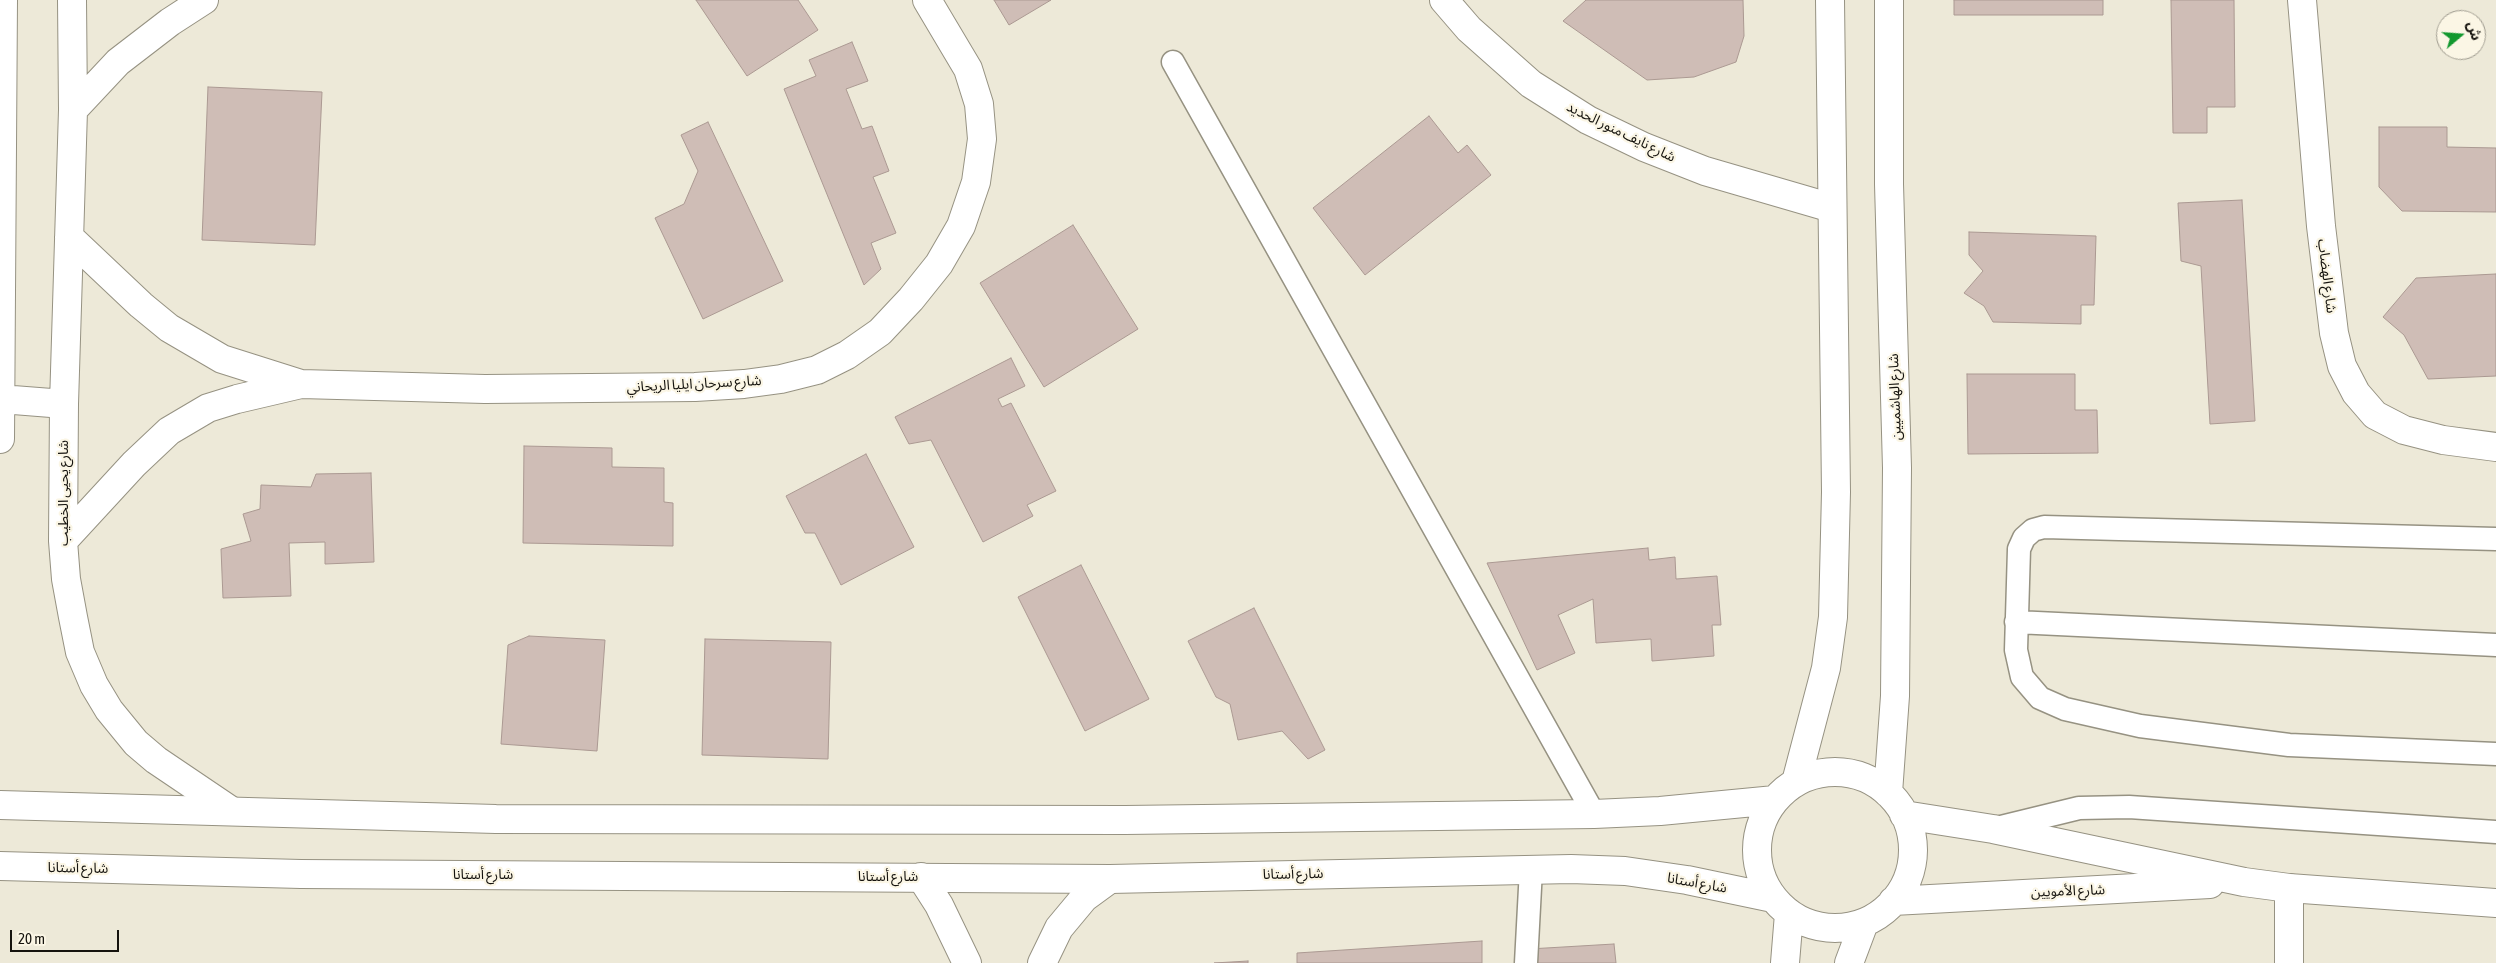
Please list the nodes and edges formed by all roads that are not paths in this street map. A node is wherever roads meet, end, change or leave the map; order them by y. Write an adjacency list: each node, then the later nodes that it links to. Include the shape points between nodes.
1 (4, 0): 14 (street)
2 (72, 0): 10 (street, شارع يحيى الخطيب)
3 (204, 0): 10 (street, via 118,62)
4 (927, 0): 13 (street, شارع سرحان ايليا الريحاني, via 968,69 979,104 982,139 976,182 961,226 939,264 912,299 880,332 847,355 817,370 781,379 696,387 486,389)
5 (1444, 0): 11 (street, شارع نايف منور الحديد, via 1469,29 1531,84 1588,120 1705,171)
6 (1830, 0): 11 (street)
7 (1889, 0): 24 (street, شارع الهاشميين, via 1889,184 1897,468 1895,696)
8 (2302, 0): 17 (street, شارع الهضاب, via 2321,226 2334,333 2342,366 2356,393 2375,415 2404,430 2443,440)
9 (1173, 62): 28 (lane)
10 (73, 110): 12 (street, شارع يحيى الخطيب)
11 (1832, 208): 23 (street, via 1836,492 1833,617 1826,668)
12 (69, 237): 13 (street, شارع سرحان ايليا الريحاني, via 140,305 169,328 222,359); 15 (street, شارع يحيى الخطيب)
13 (301, 384): 19 (street, شارع سرحان ايليا الريحاني, via 236,399 187,419 134,464)
14 (1, 399): 15 (street); 16 (street)
15 (64, 404): 19 (street, شارع يحيى الخطيب)
16 (0, 438)
17 (2496, 447)
18 (2496, 539): 20 (lane, via 2044,527 2032,530 2019,548)
19 (63, 541): 27 (street, شارع يحيى الخطيب, via 66,579 80,652 109,710 136,743 156,760)
20 (2016, 622): 21 (lane); 22 (lane, via 2016,650 2022,677 2040,698 2065,709 2140,726 2289,745)
21 (2496, 645)
22 (2496, 754)
23 (1796, 782): 24 (street, via 1819,774 1844,772 1868,780); 25 (street)
24 (1888, 793): 29 (street)
25 (1775, 800): 28 (street); 40 (street, via 1761,823 1756,849 1761,875)
26 (0, 805): 27 (street)
27 (230, 810): 28 (street, via 496,819 1125,820)
28 (1594, 814)
29 (1904, 815): 30 (street, شارع الأمويين); 38 (street, via 1911,838 1912,860 1906,882)
30 (1993, 829): 31 (lane, via 2079,808 2129,807); 36 (street, شارع الأمويين)
31 (2496, 832)
32 (0, 866): 34 (street, شارع أستانا, via 320,874)
33 (1532, 869): 35 (street, شارع أستانا); 40 (street, شارع أستانا, via 1625,871 1687,880); 44 (lane)
34 (921, 877): 35 (street, شارع أستانا); 42 (street)
35 (1110, 879): 43 (street, via 1084,898 1070,914 1059,928)
36 (2244, 882): 37 (street, شارع الأمويين); 38 (street, شارع الأمويين)
37 (2289, 888): 39 (street, شارع الأمويين); 47 (street)
38 (1893, 901): 41 (street)
39 (2496, 903)
40 (1781, 906): 41 (street, via 1807,923 1826,928); 45 (street)
41 (1864, 923): 46 (street)
42 (967, 963)
43 (1042, 963)
44 (1526, 963)
45 (1785, 963)
46 (1849, 963)
47 (2289, 963)

